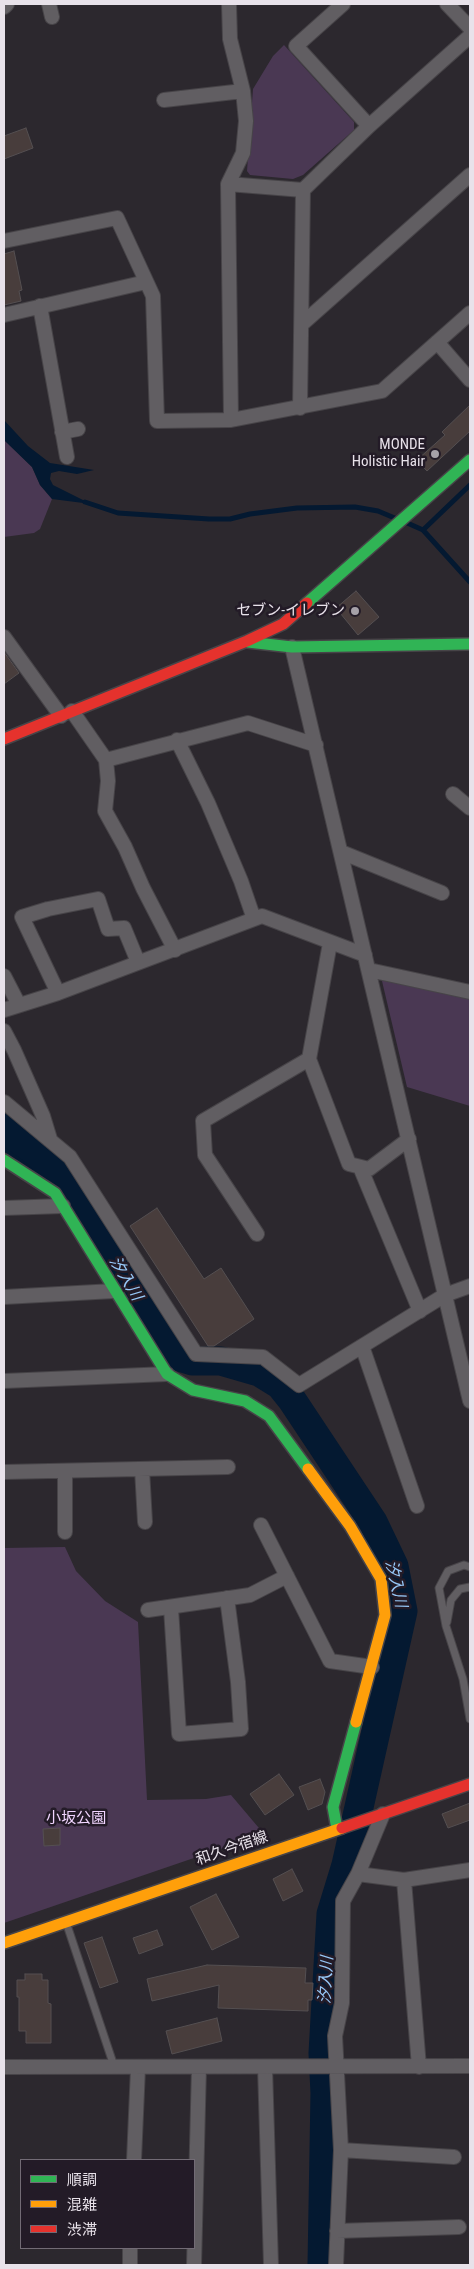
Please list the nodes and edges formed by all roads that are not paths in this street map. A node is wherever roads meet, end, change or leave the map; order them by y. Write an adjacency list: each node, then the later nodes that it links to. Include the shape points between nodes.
1 (7, 4): 5 (street)
2 (229, 4): 8 (street, via 230,40)
3 (343, 4): 10 (street, via 296,46)
4 (447, 4): 6 (street)
5 (4, 7)
6 (470, 28)
7 (470, 36): 10 (street)
8 (243, 91): 9 (street); 12 (street, via 246,121 243,153)
9 (164, 100)
10 (369, 126): 13 (street)
11 (470, 175): 19 (street)
12 (228, 184): 13 (street); 23 (street)
13 (302, 190): 19 (street)
14 (4, 241): 15 (street, via 117,218)
15 (146, 282): 16 (street); 23 (street, via 153,296 156,421)
16 (40, 306): 17 (street); 25 (street)
17 (4, 314)
18 (470, 314): 20 (street)
19 (302, 324): 22 (street)
20 (437, 342): 21 (street); 22 (street, via 382,391)
21 (470, 380)
22 (300, 408): 23 (street)
23 (231, 420)
24 (78, 430): 25 (street)
25 (62, 432): 26 (street)
26 (67, 457)
27 (470, 460): 29 (street, via 296,614)
28 (4, 637): 32 (street)
29 (247, 642): 31 (street); 32 (street)
30 (470, 644): 31 (street)
31 (292, 647): 35 (street)
32 (66, 713): 33 (street); 36 (street)
33 (4, 739)
34 (177, 740): 35 (street, via 248,722); 36 (street); 41 (street, via 212,812)
35 (316, 745): 39 (street)
36 (106, 760): 43 (street, via 105,811)
37 (453, 794): 38 (street)
38 (470, 808)
39 (341, 852): 40 (street); 44 (street)
40 (442, 893)
41 (254, 919): 42 (street, via 262,916); 43 (street)
42 (330, 942): 44 (street); 53 (street)
43 (174, 950): 45 (street)
44 (365, 955): 46 (street)
45 (138, 962): 49 (street); 49 (street, via 124,928 108,929 98,899 22,917)
46 (369, 970): 48 (street); 56 (street)
47 (4, 976): 50 (street)
48 (470, 992)
49 (58, 993): 50 (street)
50 (19, 1005): 51 (street)
51 (4, 1010)
52 (4, 1031): 55 (street, via 43,1116)
53 (309, 1059): 58 (street, via 349,1164); 61 (street, via 204,1121 205,1155)
54 (4, 1102): 55 (street)
55 (50, 1139): 67 (street, via 70,1157 196,1354 263,1356 299,1385)
56 (409, 1139): 58 (street, via 369,1170); 64 (street)
57 (4, 1160): 59 (street, via 55,1193)
58 (360, 1167): 66 (street)
59 (63, 1206): 60 (street); 63 (street)
60 (4, 1208)
61 (257, 1234)
62 (470, 1286): 64 (street)
63 (114, 1291): 65 (street); 68 (street)
64 (445, 1295): 66 (street); 70 (street)
65 (4, 1297)
66 (420, 1311): 67 (street)
67 (362, 1346): 75 (street)
68 (167, 1374): 69 (street); 86 (street, via 193,1390 245,1401 269,1416 350,1526 380,1579 385,1615)
69 (4, 1381)
70 (470, 1401)
71 (228, 1467): 72 (street)
72 (142, 1469): 73 (street); 76 (street)
73 (65, 1471): 74 (street); 78 (street)
74 (4, 1472)
75 (417, 1506)
76 (145, 1522)
77 (261, 1525): 80 (street)
78 (65, 1532)
79 (470, 1567): 85 (lane, via 464,1565 448,1571 439,1588)
80 (287, 1576): 82 (street, via 250,1595); 86 (street, via 330,1660)
81 (470, 1587): 85 (lane, via 460,1589 451,1600)
82 (227, 1598): 83 (street); 83 (street, via 241,1728 179,1734)
83 (171, 1608): 84 (street)
84 (148, 1610)
85 (446, 1626): 87 (lane, via 463,1679)
86 (372, 1667): 90 (street, via 333,1808)
87 (470, 1719)
88 (470, 1784): 89 (street, 和久今宿線)
89 (377, 1816): 90 (street, 和久今宿線); 92 (street)
90 (337, 1829): 94 (street, 和久今宿線)
91 (470, 1870): 93 (street)
92 (358, 1874): 93 (street); 100 (street, via 343,1901 342,2003 335,2036)
93 (404, 1880): 101 (street)
94 (66, 1922): 95 (street, 和久今宿線); 96 (lane)
95 (4, 1943)
96 (114, 2066): 98 (street); 102 (street)
97 (470, 2066): 101 (street)
98 (4, 2067)
99 (265, 2067): 100 (street); 103 (street); 114 (street)
100 (336, 2067): 101 (street); 104 (street)
101 (419, 2067)
102 (138, 2068): 103 (street); 106 (street)
103 (200, 2068): 109 (street)
104 (341, 2150): 105 (street); 108 (street)
105 (454, 2158)
106 (134, 2159)
107 (459, 2227): 108 (street)
108 (337, 2231): 115 (street)
109 (195, 2232)
110 (130, 2249): 112 (street)
111 (194, 2249): 113 (street)
112 (130, 2265)
113 (194, 2265)
114 (271, 2265)
115 (336, 2265)

